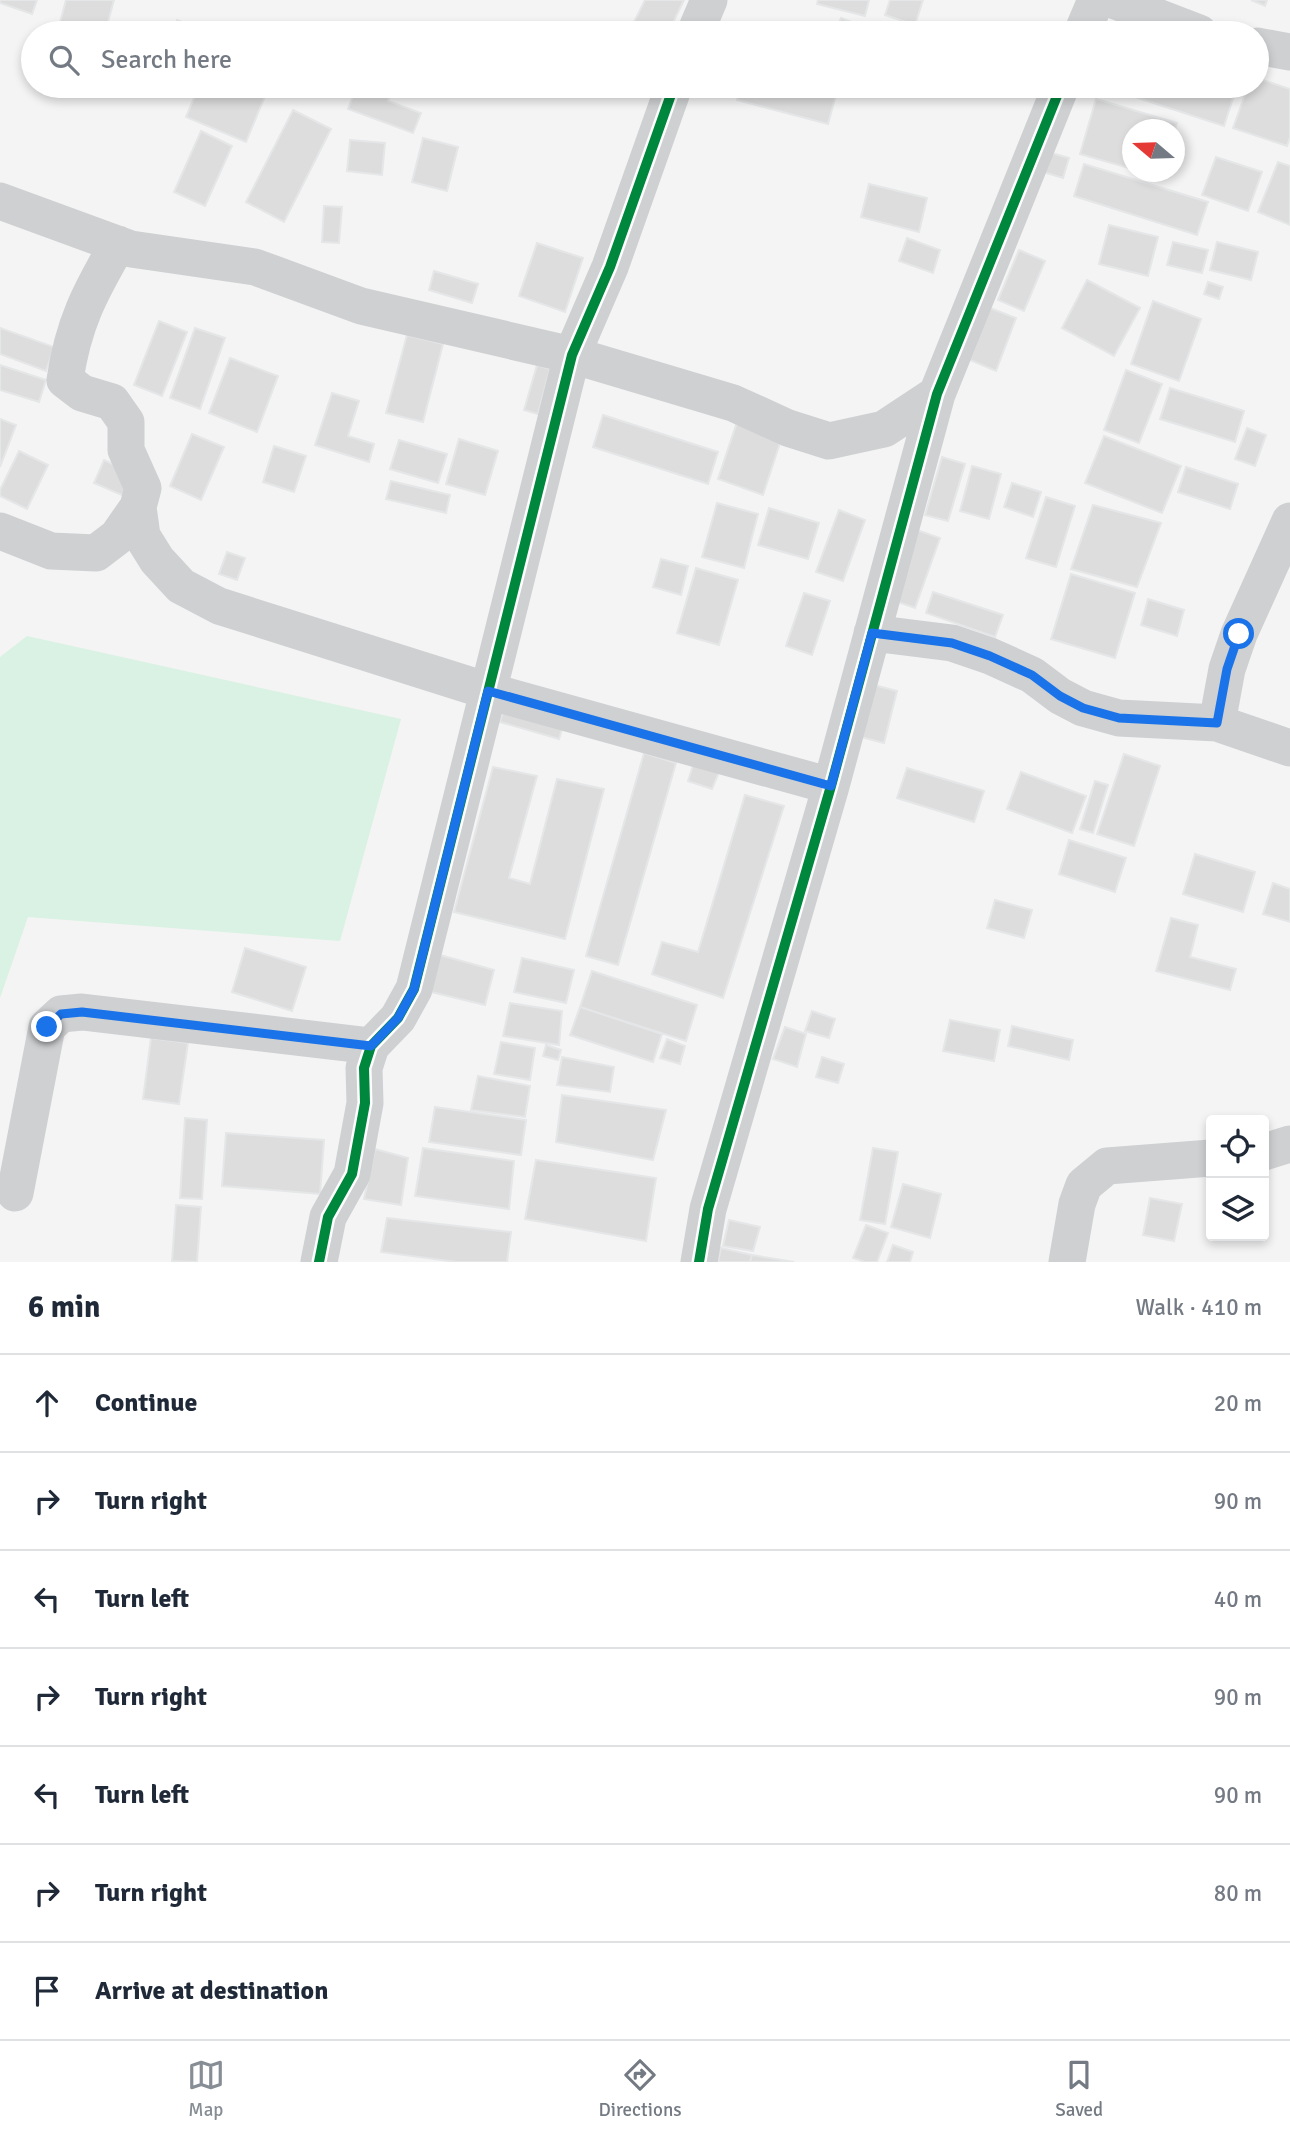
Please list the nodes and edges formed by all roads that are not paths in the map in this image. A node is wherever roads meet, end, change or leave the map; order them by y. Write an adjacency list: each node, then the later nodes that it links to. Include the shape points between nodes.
1 (709, 0): 4 (street)
2 (1096, 0): 5 (street)
3 (1113, 0): 6 (street)
4 (700, 21)
5 (1087, 21)
6 (1168, 21)
7 (1269, 48): 8 (street)
8 (1290, 52)
9 (670, 98): 13 (street, via 610,267)
10 (1056, 98): 14 (street)
11 (0, 201): 12 (street)
12 (118, 244): 13 (street, via 255,267 361,306); 15 (street, via 88,296 69,348 65,380 82,393 112,402 126,422 126,450 143,488)
13 (572, 355): 14 (street, via 733,403 829,441 884,429); 19 (street)
14 (937, 394): 18 (street)
15 (138, 507): 17 (street, via 117,537 96,553 51,551); 19 (street, via 142,536 157,560 181,586 219,606)
16 (1290, 521): 20 (street, via 1239,634)
17 (0, 530)
18 (872, 633): 20 (street, via 952,643 990,656 1032,675 1083,708 1119,718); 22 (street)
19 (488, 691): 22 (street); 23 (street, via 414,989 398,1018)
20 (1217, 723): 21 (street)
21 (1290, 748)
22 (831, 786): 29 (street, via 709,1209)
23 (371, 1046): 27 (street, via 82,1012 61,1014 47,1027); 28 (street, via 352,1174 328,1217)
24 (1290, 1144): 25 (street)
25 (1269, 1150)
26 (1206, 1158): 30 (street, via 1107,1166 1084,1185)
27 (15, 1193)
28 (319, 1262)
29 (699, 1262)
30 (1068, 1262)

